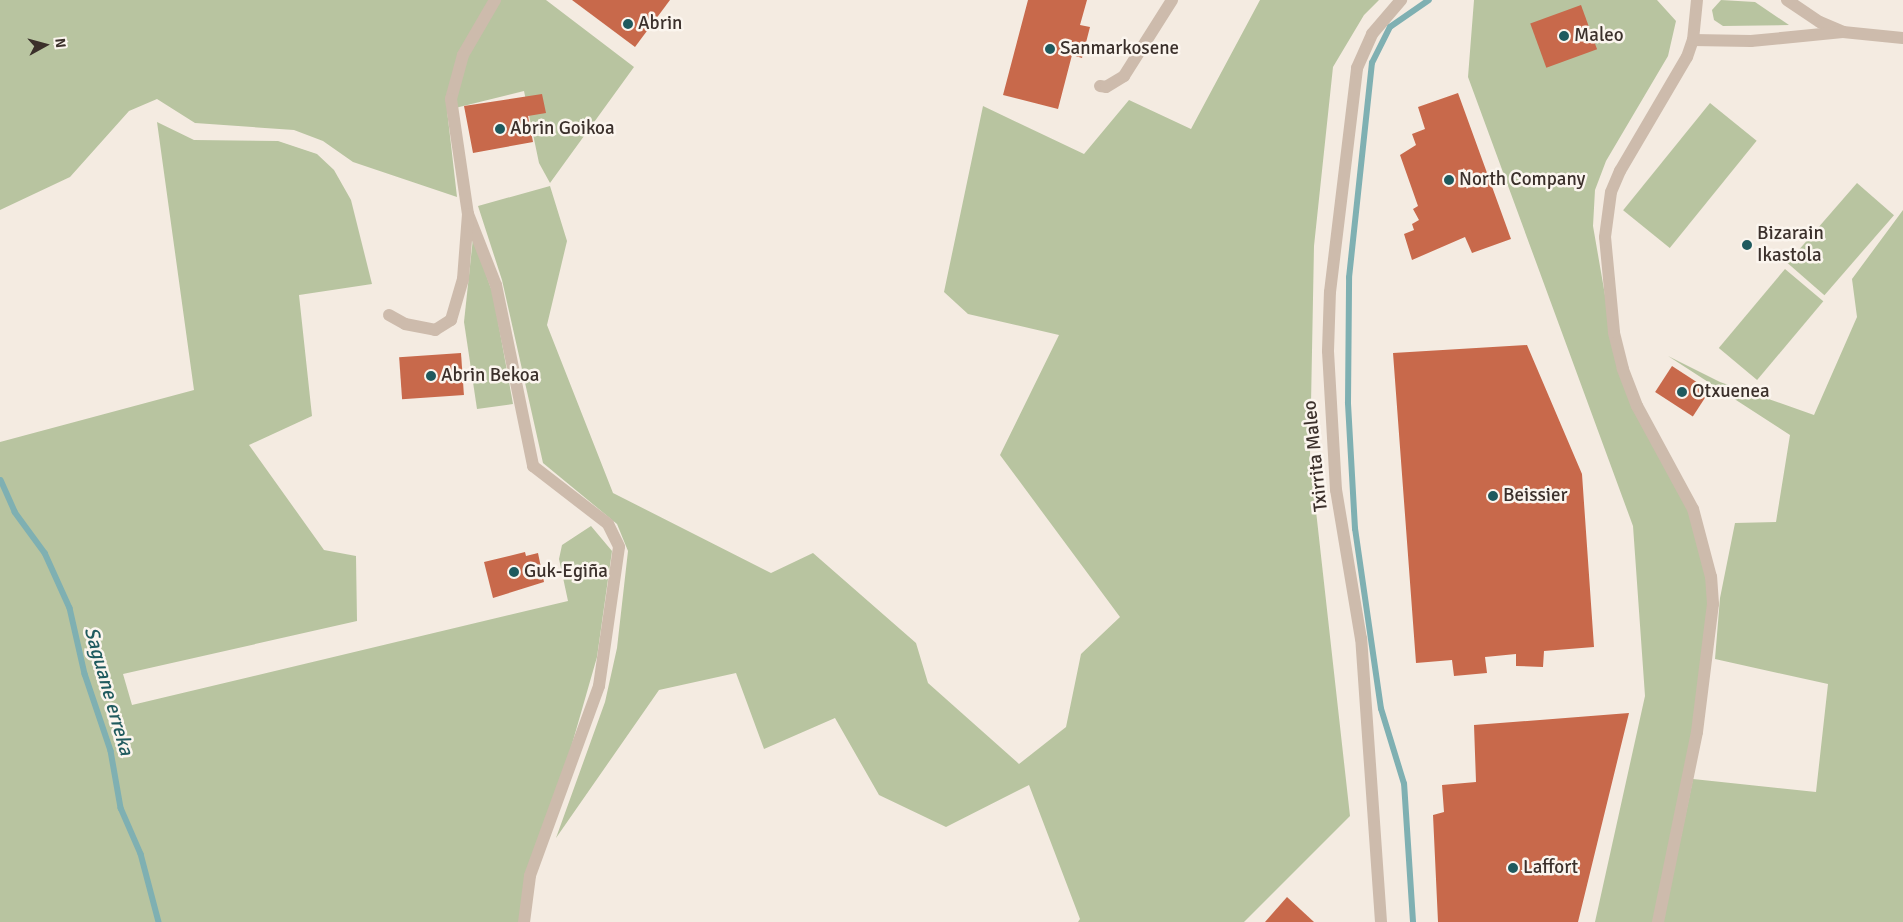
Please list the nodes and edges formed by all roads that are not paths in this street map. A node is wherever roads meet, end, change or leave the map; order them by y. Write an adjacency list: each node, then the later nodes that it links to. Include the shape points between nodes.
1 (495, 0): 10 (street, via 463,54 451,99)
2 (1172, 0): 9 (street, via 1124,76 1106,87)
3 (1401, 0): 13 (street, Txirrita Maleo, via 1372,34 1357,68 1330,292 1328,351 1336,490 1361,639)
4 (1697, 0): 8 (street)
5 (1787, 0): 6 (street, via 1820,22)
6 (1843, 32): 7 (street); 8 (street, via 1751,41)
7 (1903, 38)
8 (1693, 40): 14 (street, via 1620,171 1606,215 1605,238 1614,332 1624,369 1637,406 1693,509 1711,577 1712,613 1697,732)
9 (1100, 86)
10 (468, 214): 11 (street, via 463,279 451,320 435,330 405,324); 12 (street, via 496,284 533,466 608,524 619,547 599,686 530,876)
11 (389, 315)
12 (524, 922)
13 (1381, 922)
14 (1658, 922)

